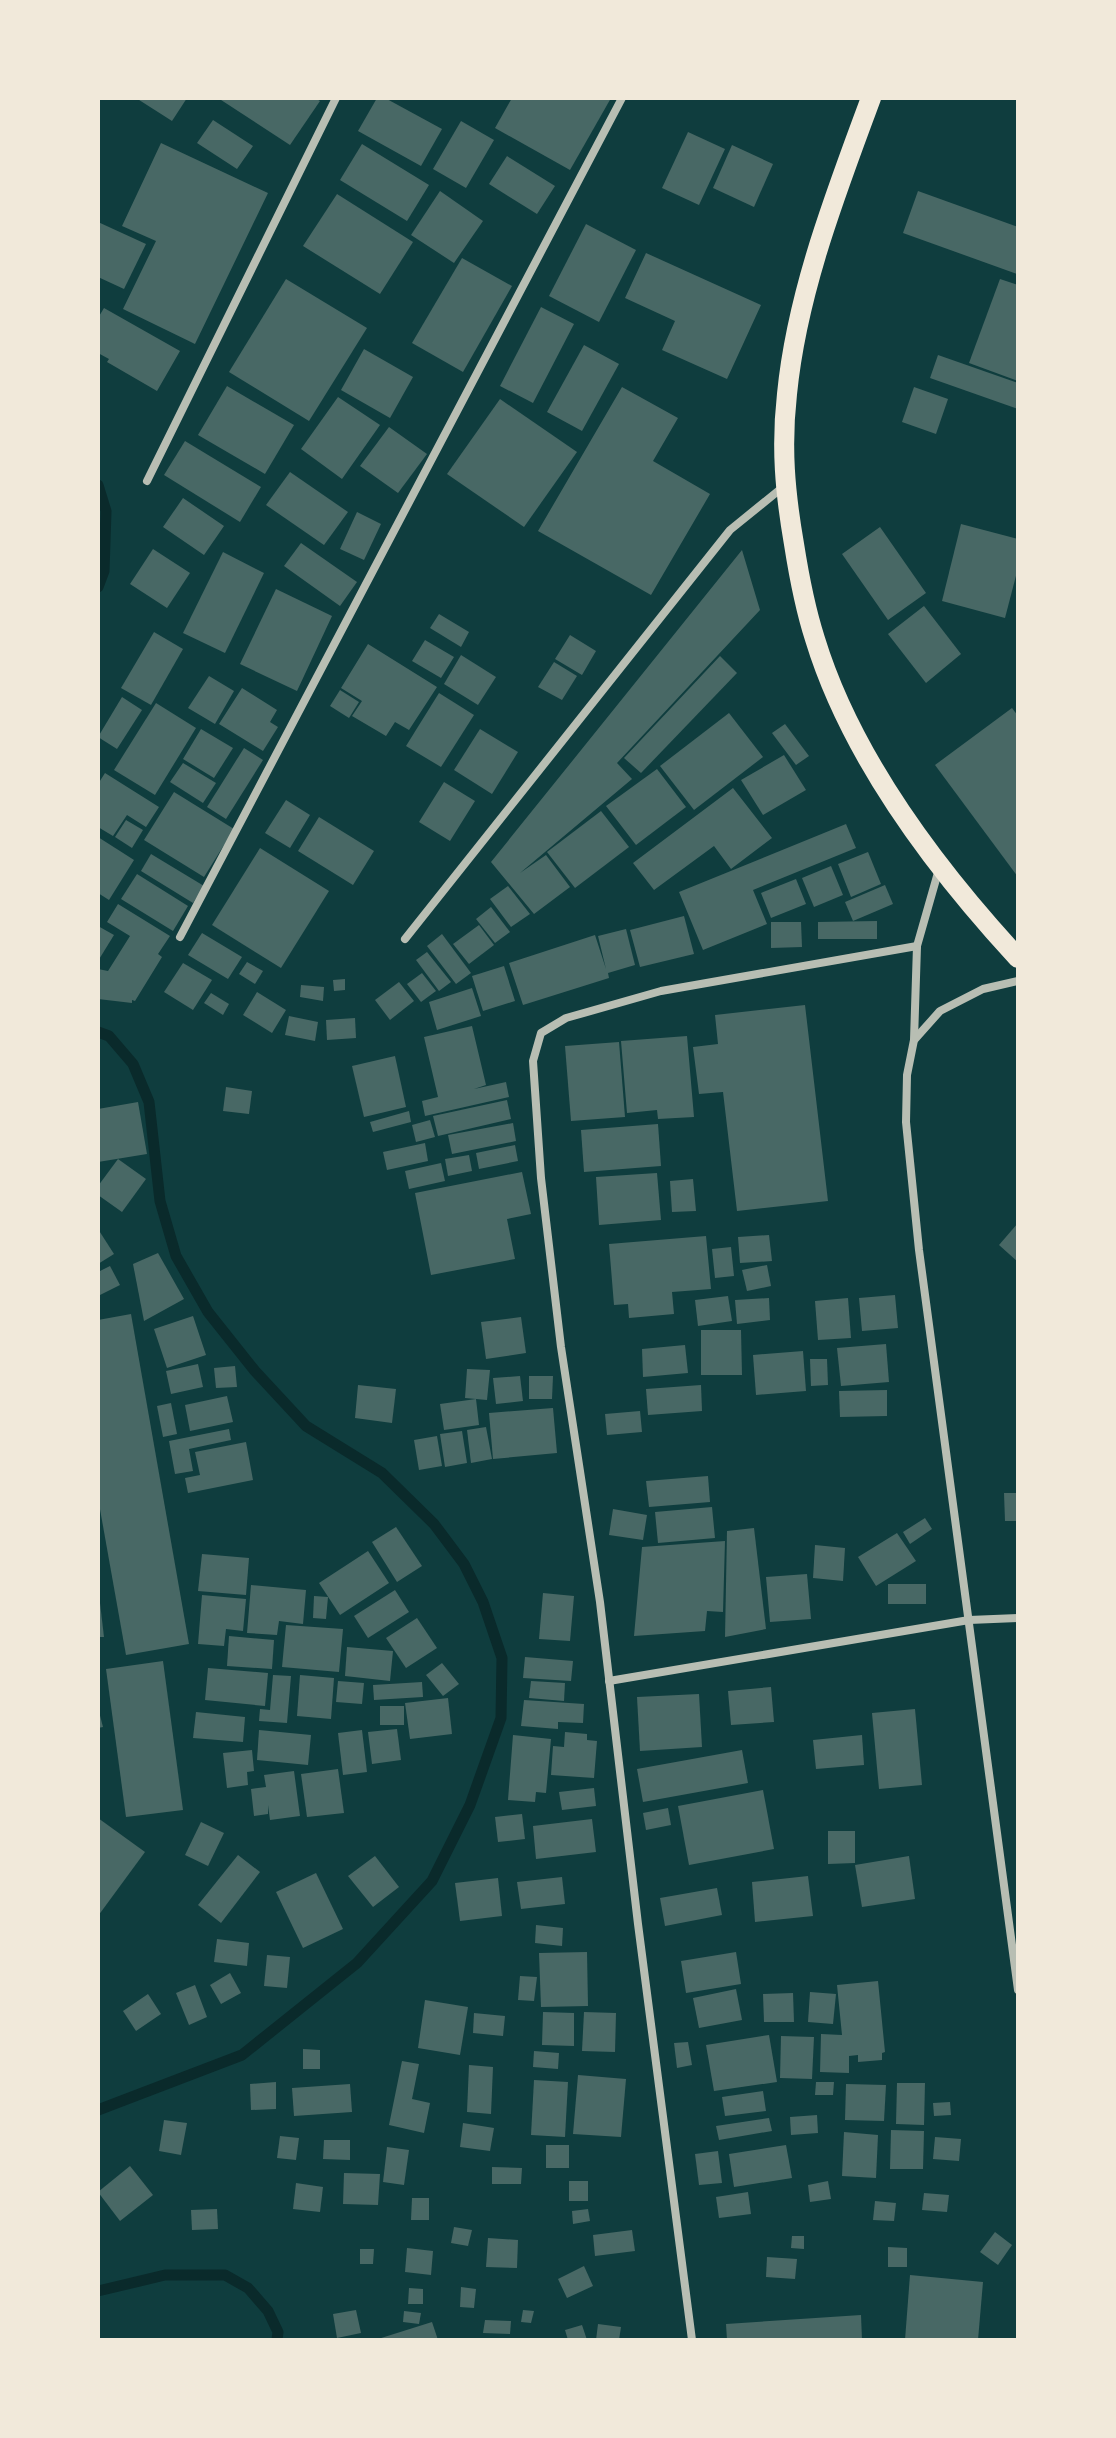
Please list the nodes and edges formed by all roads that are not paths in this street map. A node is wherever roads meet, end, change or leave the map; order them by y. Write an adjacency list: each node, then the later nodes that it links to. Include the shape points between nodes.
1 (336, 98): 4 (street)
2 (622, 98): 7 (street)
3 (871, 98): 5 (main road, via 820,245 794,343 783,442)
4 (147, 481)
5 (784, 486): 6 (main road, via 801,588 838,697 876,771); 8 (street, via 730,530)
6 (940, 867): 9 (street); 10 (main road)
7 (180, 937)
8 (405, 939)
9 (917, 946): 12 (street); 15 (street, via 661,991 566,1018 541,1033 533,1061 541,1178)
10 (1018, 958)
11 (1018, 981): 12 (street, via 983,989 940,1011)
12 (914, 1040): 14 (street, via 906,1122)
13 (1018, 1618): 14 (street)
14 (969, 1620): 15 (street); 16 (street)
15 (609, 1681): 17 (street)
16 (1018, 1990)
17 (692, 2340)

